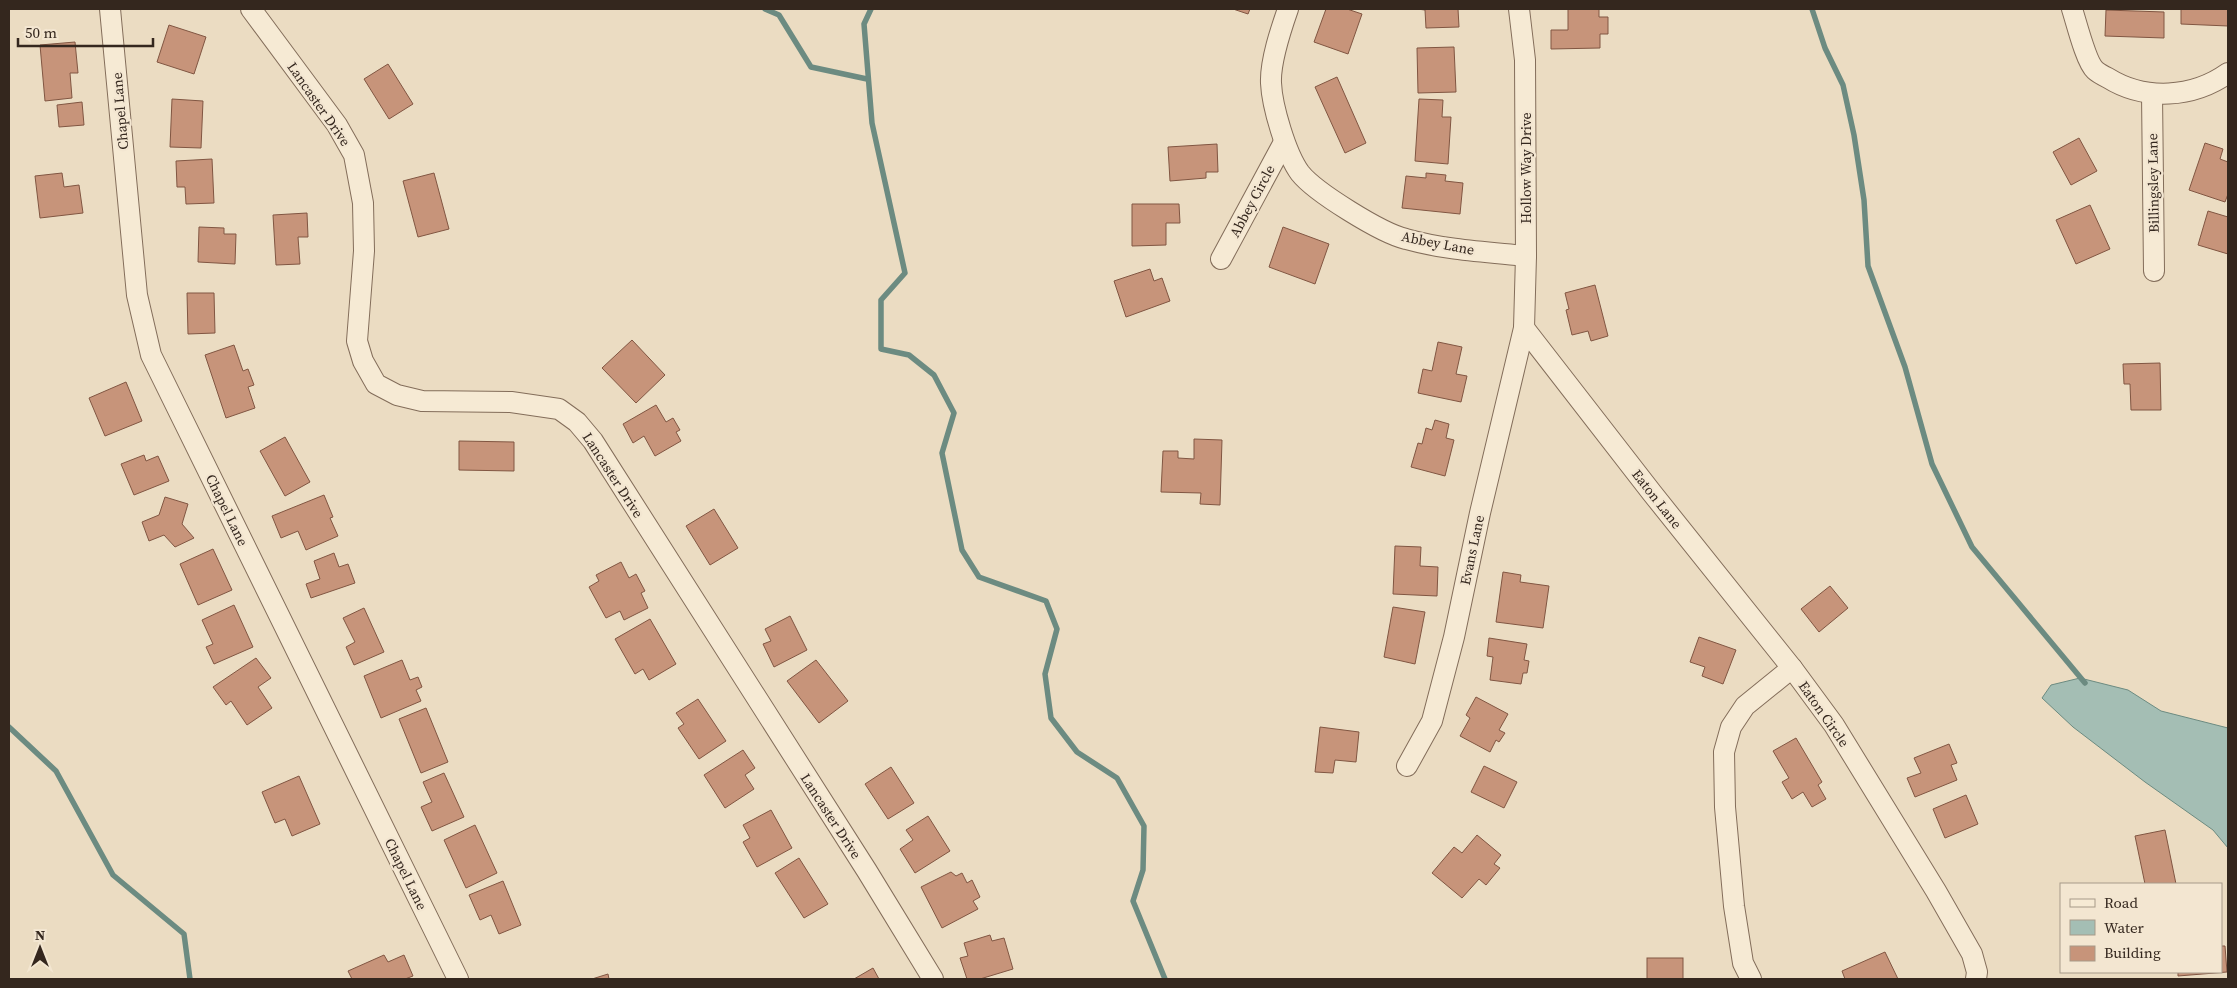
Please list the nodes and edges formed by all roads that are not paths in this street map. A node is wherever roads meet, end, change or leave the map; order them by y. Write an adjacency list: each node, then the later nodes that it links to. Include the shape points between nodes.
1 (110, 9): 16 (street, Chapel Lane, via 137,295 151,355)
2 (251, 9): 17 (street, Lancaster Drive, via 337,125 354,155 363,203 364,241 357,341 363,361 376,384 397,395 422,401 536,404 559,409 578,422)
3 (1288, 9): 8 (street, Abbey Lane, via 1277,42 1270,82)
4 (1519, 9): 9 (street, Hollow Way Drive, via 1525,60)
5 (2072, 9): 7 (street, via 2094,70 2118,84)
6 (2228, 73): 7 (street, via 2216,82 2178,93)
7 (2152, 94): 11 (street, Billingsley Lane)
8 (1284, 142): 9 (street, Abbey Lane, via 1300,173 1365,221 1404,239); 10 (street, Abbey Circle)
9 (1526, 256): 12 (street, Hollow Way Drive)
10 (1221, 259)
11 (2154, 271)
12 (1524, 328): 13 (street, Eaton Lane); 14 (street, Evans Lane, via 1432,721)
13 (1792, 668): 15 (street, Eaton Circle, via 1834,725 1936,891 1972,954); 18 (street, Eaton Circle, via 1745,706 1731,726 1724,752 1725,807 1734,906 1744,963)
14 (1407, 766)
15 (1978, 977)
16 (458, 979)
17 (933, 979)
18 (1751, 979)

